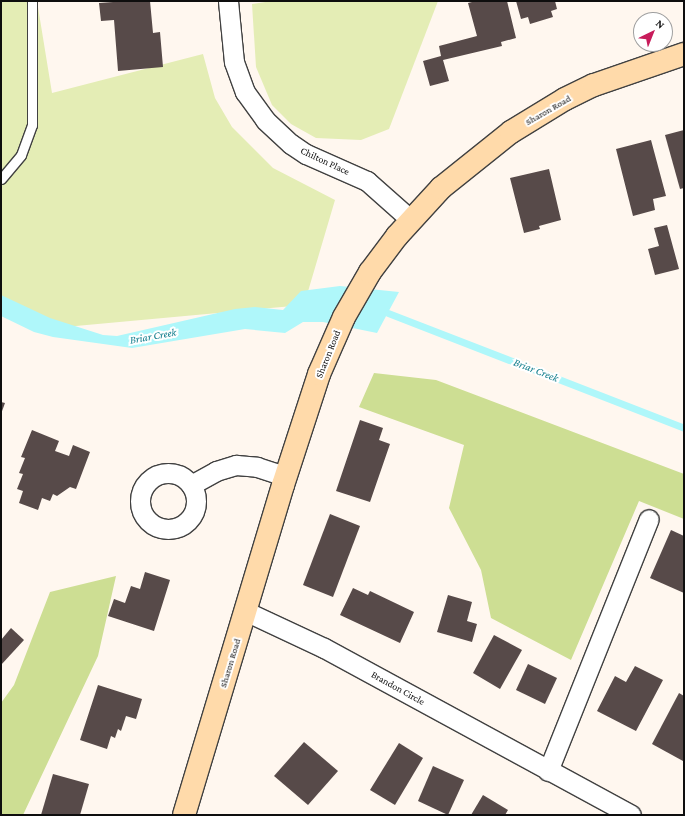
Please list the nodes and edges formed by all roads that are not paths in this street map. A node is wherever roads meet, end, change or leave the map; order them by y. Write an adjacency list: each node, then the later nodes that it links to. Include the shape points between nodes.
1 (32, 1): 4 (lane, via 32,125 21,155)
2 (228, 1): 5 (street, Chilton Place, via 234,62 245,92 265,120 306,154 371,184)
3 (684, 54): 5 (street, Sharon Road, via 601,82 538,115 470,162 440,188)
4 (1, 179)
5 (411, 220): 6 (street, Sharon Road, via 370,272 344,317 319,374)
6 (285, 476): 7 (street, via 257,468 236,466 216,471); 9 (street, Sharon Road)
7 (191, 485)
8 (649, 519): 10 (street)
9 (245, 611): 10 (street, Brandon Circle, via 331,652); 11 (street, Sharon Road)
10 (548, 771): 12 (street, Brandon Circle)
11 (184, 815)
12 (631, 815)

